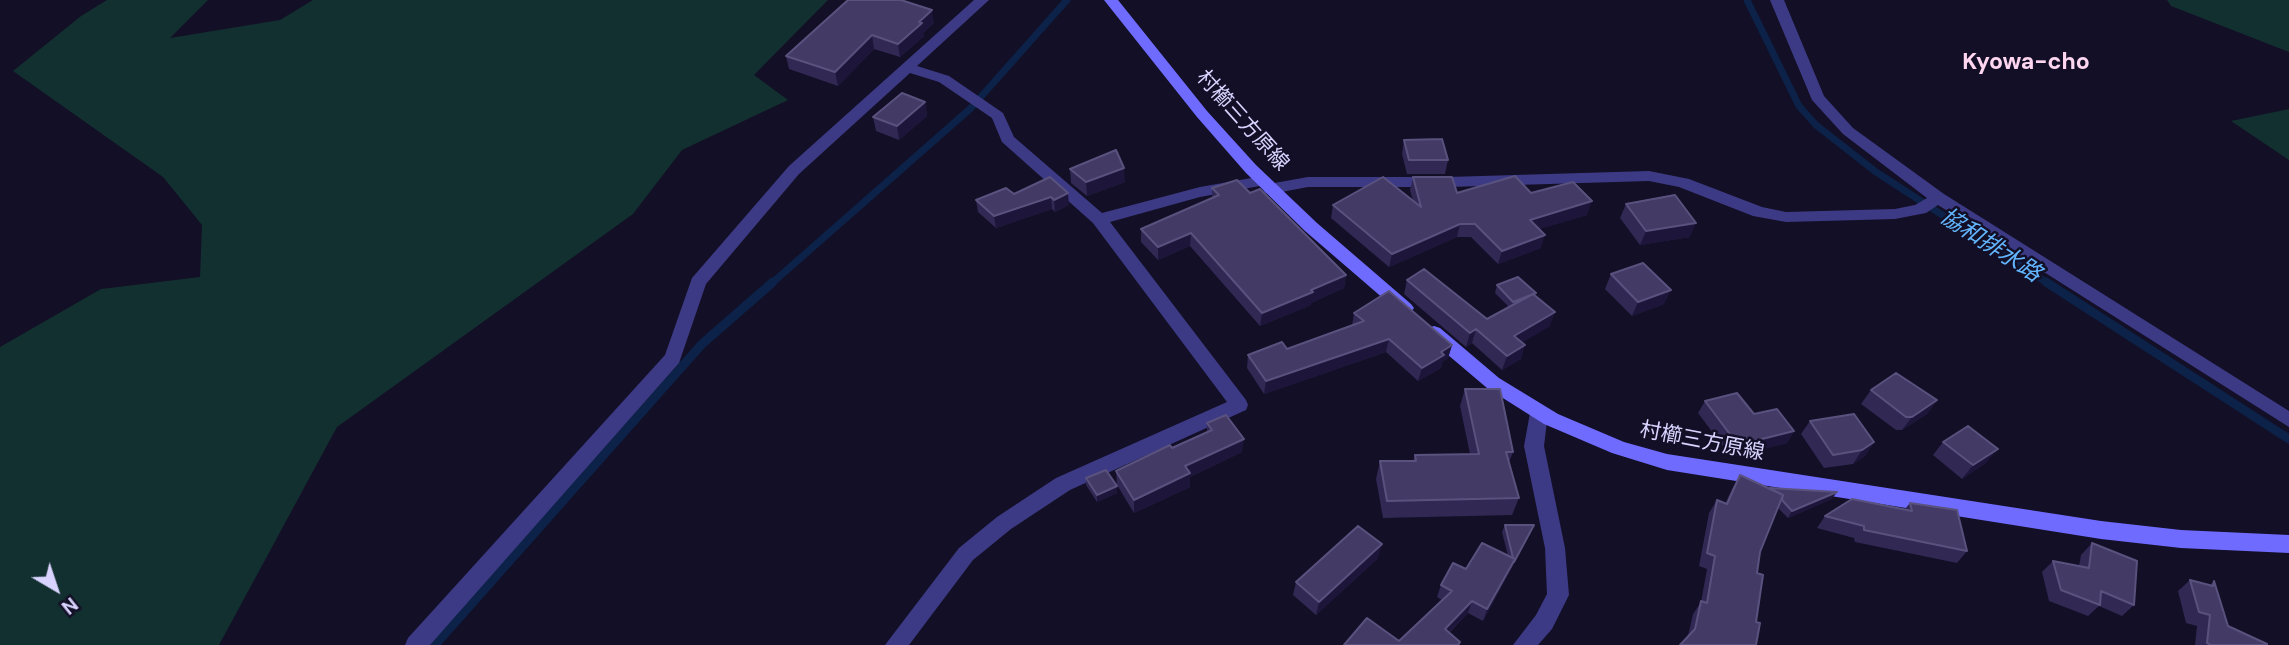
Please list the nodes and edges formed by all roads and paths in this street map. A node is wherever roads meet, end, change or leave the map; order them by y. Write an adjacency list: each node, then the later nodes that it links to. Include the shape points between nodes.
1 (982, 0): 4 (street)
2 (1111, 0): 5 (main road, 村櫛三方原線, via 1202,114)
3 (1777, 0): 6 (street, via 1812,86 1826,108)
4 (906, 67): 7 (street, via 944,79 987,106 998,116 1007,139); 11 (street, via 794,170 698,282 673,358)
5 (1267, 185): 6 (street, via 1633,175 1682,183 1773,216 1895,214); 7 (street, via 1200,192); 8 (main road, 村櫛三方原線, via 1419,321 1493,383)
6 (1931, 203): 9 (street)
7 (1099, 219): 12 (street, via 1239,405 1063,484 1004,523 966,554)
8 (1539, 413): 10 (main road, 村櫛三方原線, via 1619,448 1691,467 2101,530); 13 (street, via 1534,446 1555,548 1558,595 1544,622)
9 (2289, 420)
10 (2289, 544)
11 (416, 645)
12 (896, 645)
13 (1524, 645)

